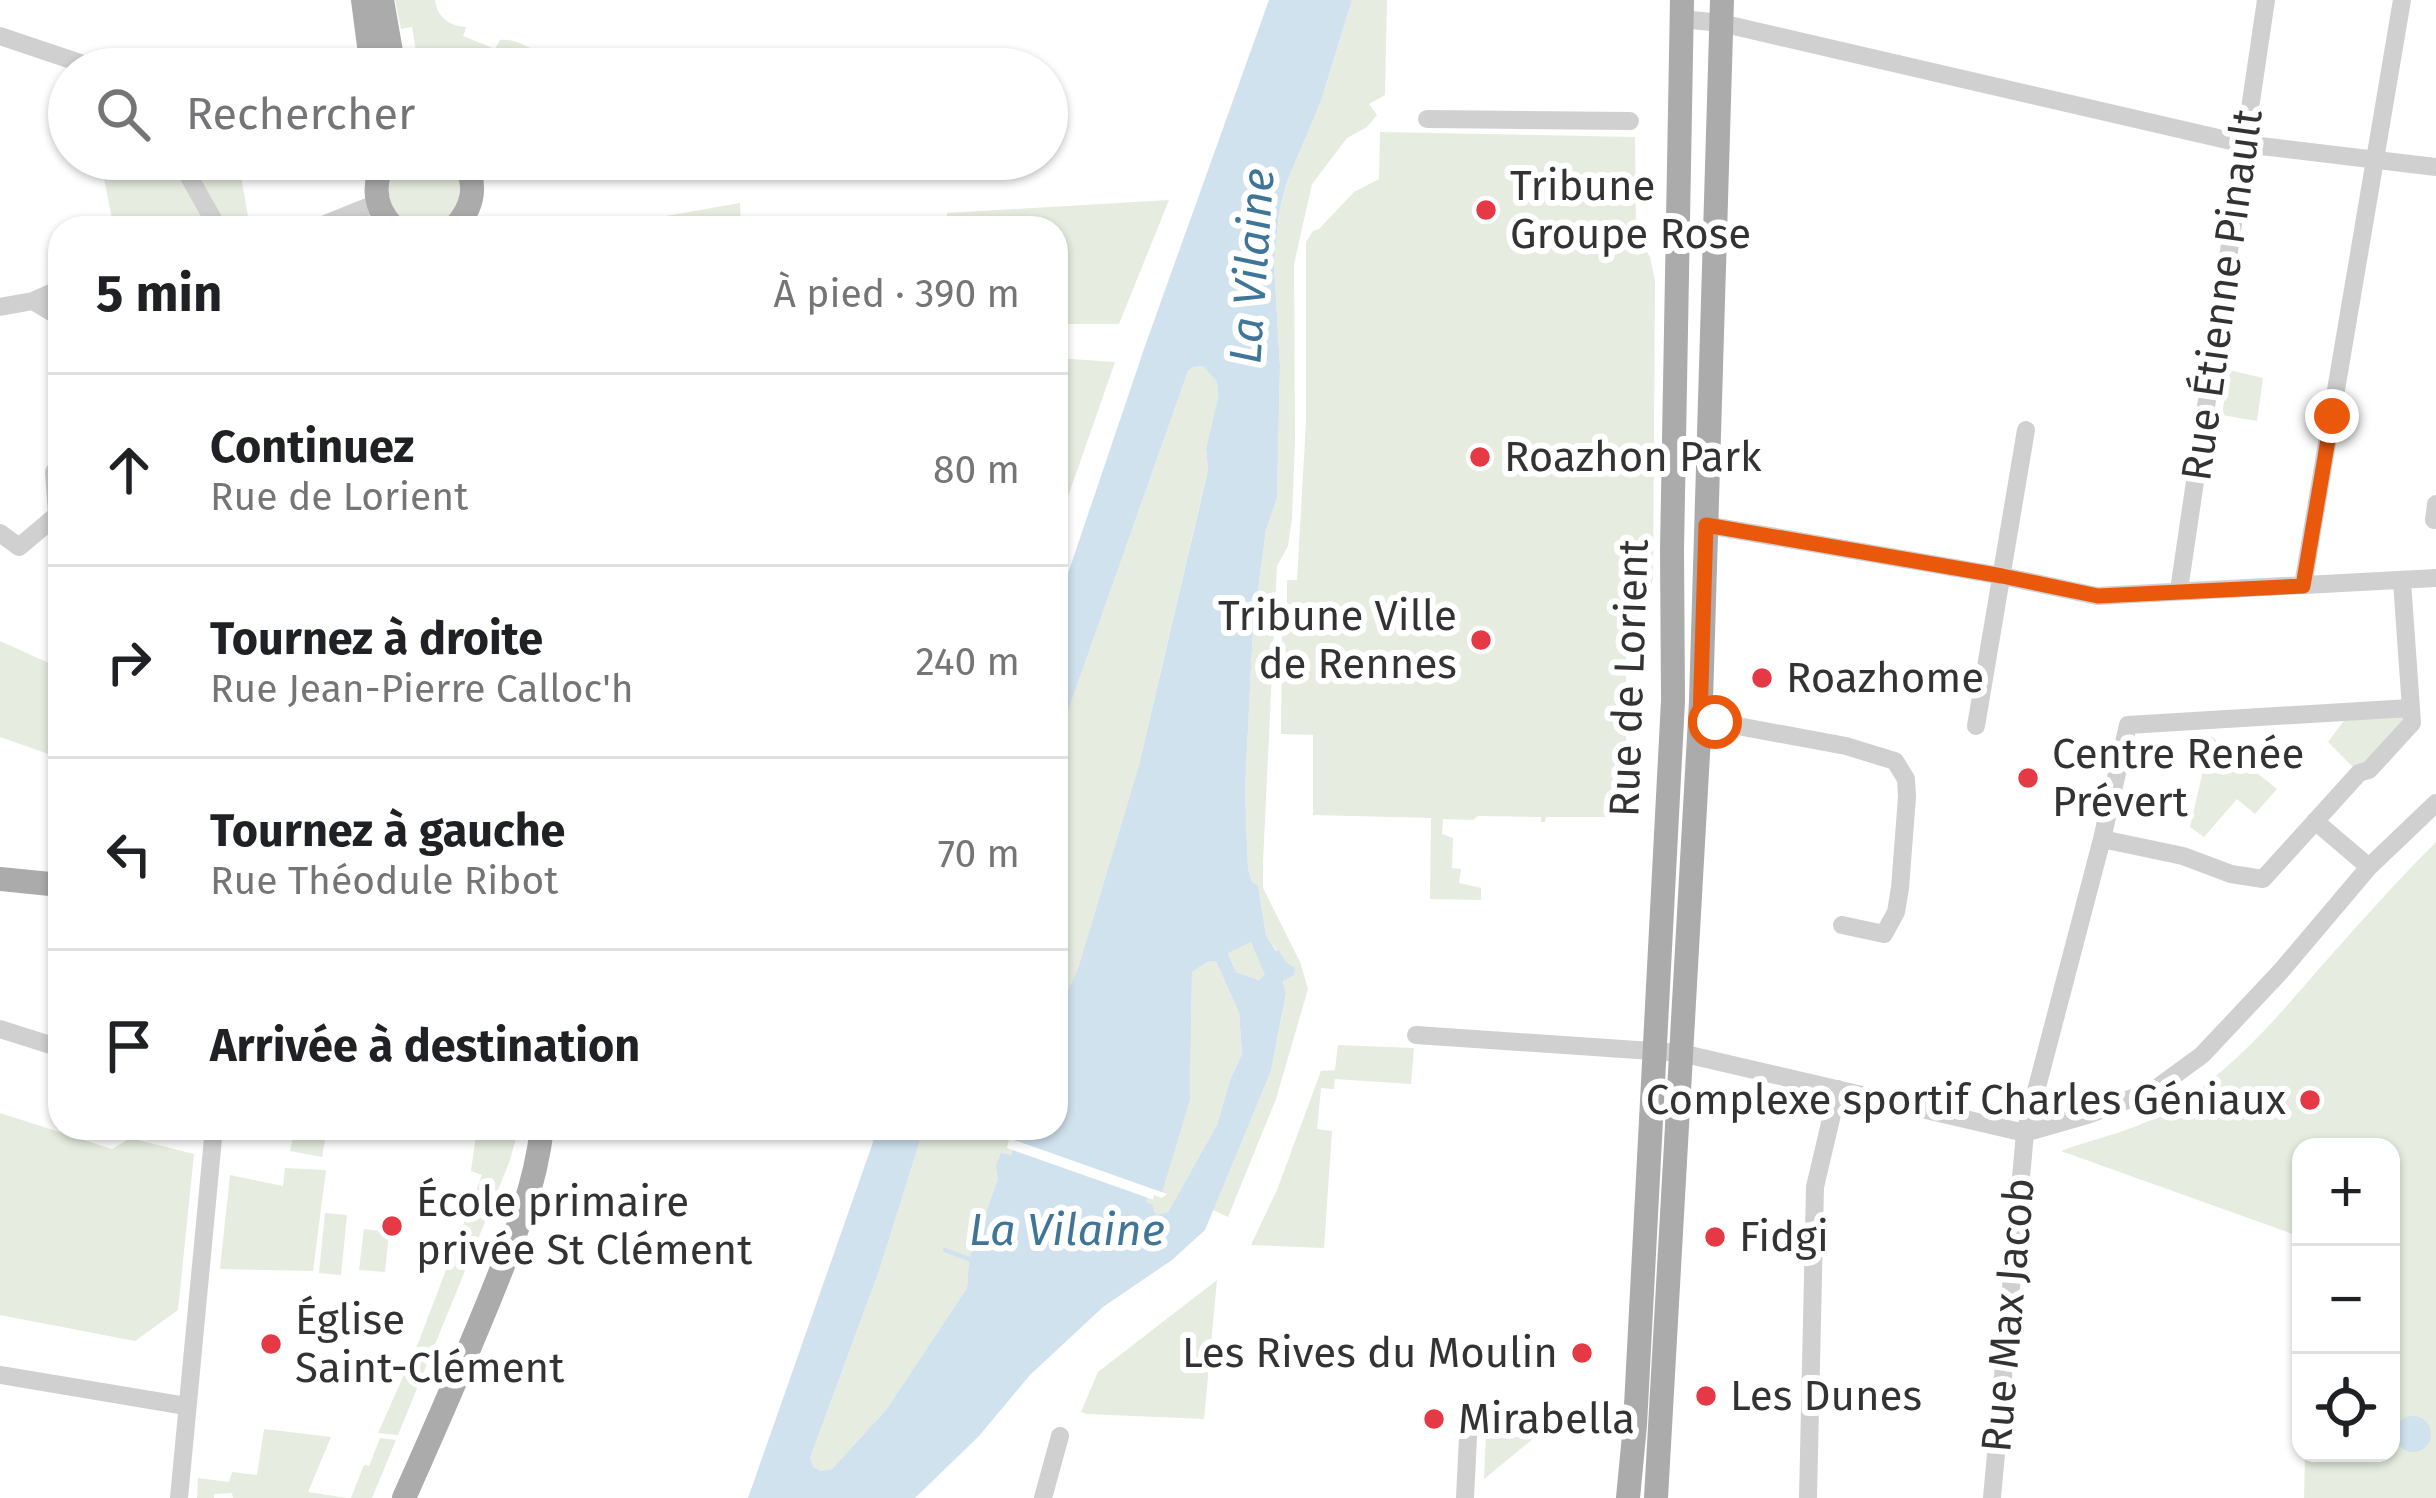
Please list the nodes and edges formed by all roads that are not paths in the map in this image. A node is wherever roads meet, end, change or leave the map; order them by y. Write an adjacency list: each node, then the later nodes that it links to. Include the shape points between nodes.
1 (363, 0): 8 (main road)
2 (382, 0): 9 (main road)
3 (2266, 0): 13 (street, Rue Étienne Pinault)
4 (2402, 0): 14 (street)
5 (1682, 10): 6 (street, Rue de Lorient); 52 (main road, Rue de Lorient)
6 (1722, 12): 13 (street); 32 (main road, Rue de Lorient)
7 (0, 36): 10 (street)
8 (369, 48)
9 (390, 48)
10 (48, 52)
11 (1427, 119): 12 (street)
12 (1630, 122)
13 (2244, 144): 14 (street); 38 (street, Rue Étienne Pinault)
14 (2377, 158): 15 (street); 37 (street)
15 (2436, 166)
16 (191, 180): 20 (street)
17 (377, 180): 19 (main road)
18 (471, 180): 23 (main road)
19 (377, 203): 21 (street); 22 (main road)
20 (211, 216)
21 (345, 216)
22 (384, 216)
23 (463, 216)
24 (48, 295): 25 (street)
25 (34, 302): 26 (street); 27 (street)
26 (0, 307)
27 (48, 310)
28 (2026, 430): 34 (street)
29 (2436, 504): 30 (street)
30 (2434, 520)
31 (48, 523): 33 (street, via 19,548)
32 (1706, 525): 34 (street); 40 (main road, Rue de Lorient)
33 (0, 533)
34 (2002, 576): 38 (street, via 2098,596); 41 (street)
35 (2436, 578): 36 (street)
36 (2402, 581): 37 (street); 39 (street)
37 (2303, 586): 38 (street)
38 (2179, 590)
39 (2410, 708): 43 (street, via 2412,723); 44 (street, Rue Max Jacob, via 2128,725)
40 (1700, 719): 48 (street, via 1895,761 1907,797 1896,912 1884,934); 52 (main road, Rue de Lorient)
41 (1976, 726)
42 (2436, 803): 45 (street)
43 (2315, 820): 44 (street, via 2263,879); 45 (street)
44 (2102, 839): 54 (street, Rue Max Jacob)
45 (2369, 867): 54 (street, via 2202,1055 2155,1090)
46 (0, 879): 47 (main road)
47 (48, 884)
48 (1842, 925)
49 (0, 1029): 51 (street)
50 (1416, 1035): 52 (street)
51 (48, 1044)
52 (1668, 1051): 53 (street); 61 (main road, Rue de Lorient); 69 (main road, Rue de Lorient)
53 (1838, 1089): 54 (street); 70 (street, via 1815,1187)
54 (2025, 1133): 71 (street, Rue Max Jacob)
55 (213, 1140): 60 (street)
56 (541, 1140): 58 (main road)
57 (551, 1140): 58 (main road)
58 (538, 1166): 64 (main road)
59 (0, 1375): 60 (street)
60 (186, 1406): 63 (street)
61 (1635, 1425): 66 (street, via 1469,1416); 67 (main road, Rue de Lorient); 68 (main road, Rue de Lorient)
62 (1060, 1436): 65 (street)
63 (179, 1498)
64 (404, 1498)
65 (1043, 1498)
66 (1465, 1498)
67 (1628, 1498)
68 (1639, 1498)
69 (1656, 1498)
70 (1808, 1498)
71 (1992, 1498)

